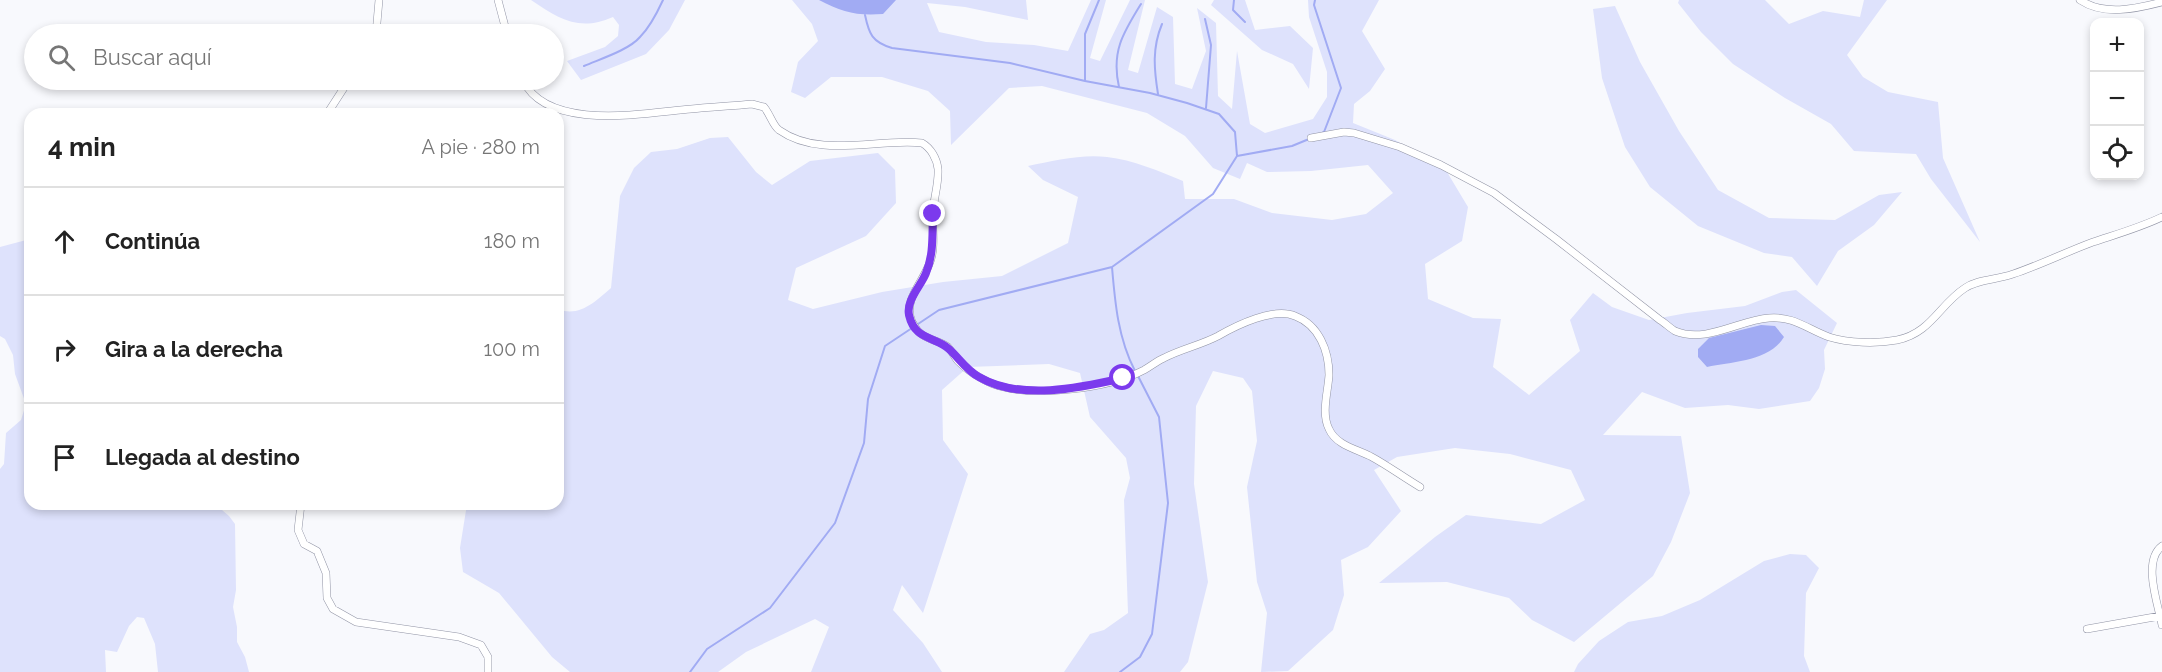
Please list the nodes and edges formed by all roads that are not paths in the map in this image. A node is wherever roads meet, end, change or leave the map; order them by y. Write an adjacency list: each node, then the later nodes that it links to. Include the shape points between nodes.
1 (379, 0): 5 (street)
2 (498, 0): 6 (street)
3 (2079, 0): 4 (street, via 2099,10)
4 (2162, 2)
5 (377, 24)
6 (504, 24)
7 (343, 90): 9 (street)
8 (529, 90): 10 (street, via 534,97)
9 (331, 108)
10 (561, 108)
11 (564, 109): 14 (street, via 584,115 633,115 752,104 764,107 777,129 811,143 922,143 936,161 938,176 932,255 910,301 909,314 917,331 948,347 978,377 1027,390 1071,389 1144,370 1245,321 1292,314 1306,320 1321,339 1329,373 1329,430 1346,446 1370,456)
12 (1311, 138): 13 (street, via 1354,133 1401,147 1441,165 1494,193 1675,331 1688,333 1710,333 1766,318 1783,318 1831,338 1897,340 1925,328 1966,287 2015,273)
13 (2162, 217)
14 (1420, 488)
15 (300, 510): 20 (street, via 298,530 304,544 317,551 333,609 357,622 459,637 481,645 488,657)
16 (2162, 546): 17 (street, via 2153,555 2152,567)
17 (2160, 616): 18 (street); 19 (street)
18 (2162, 625)
19 (2087, 629)
20 (488, 672)

